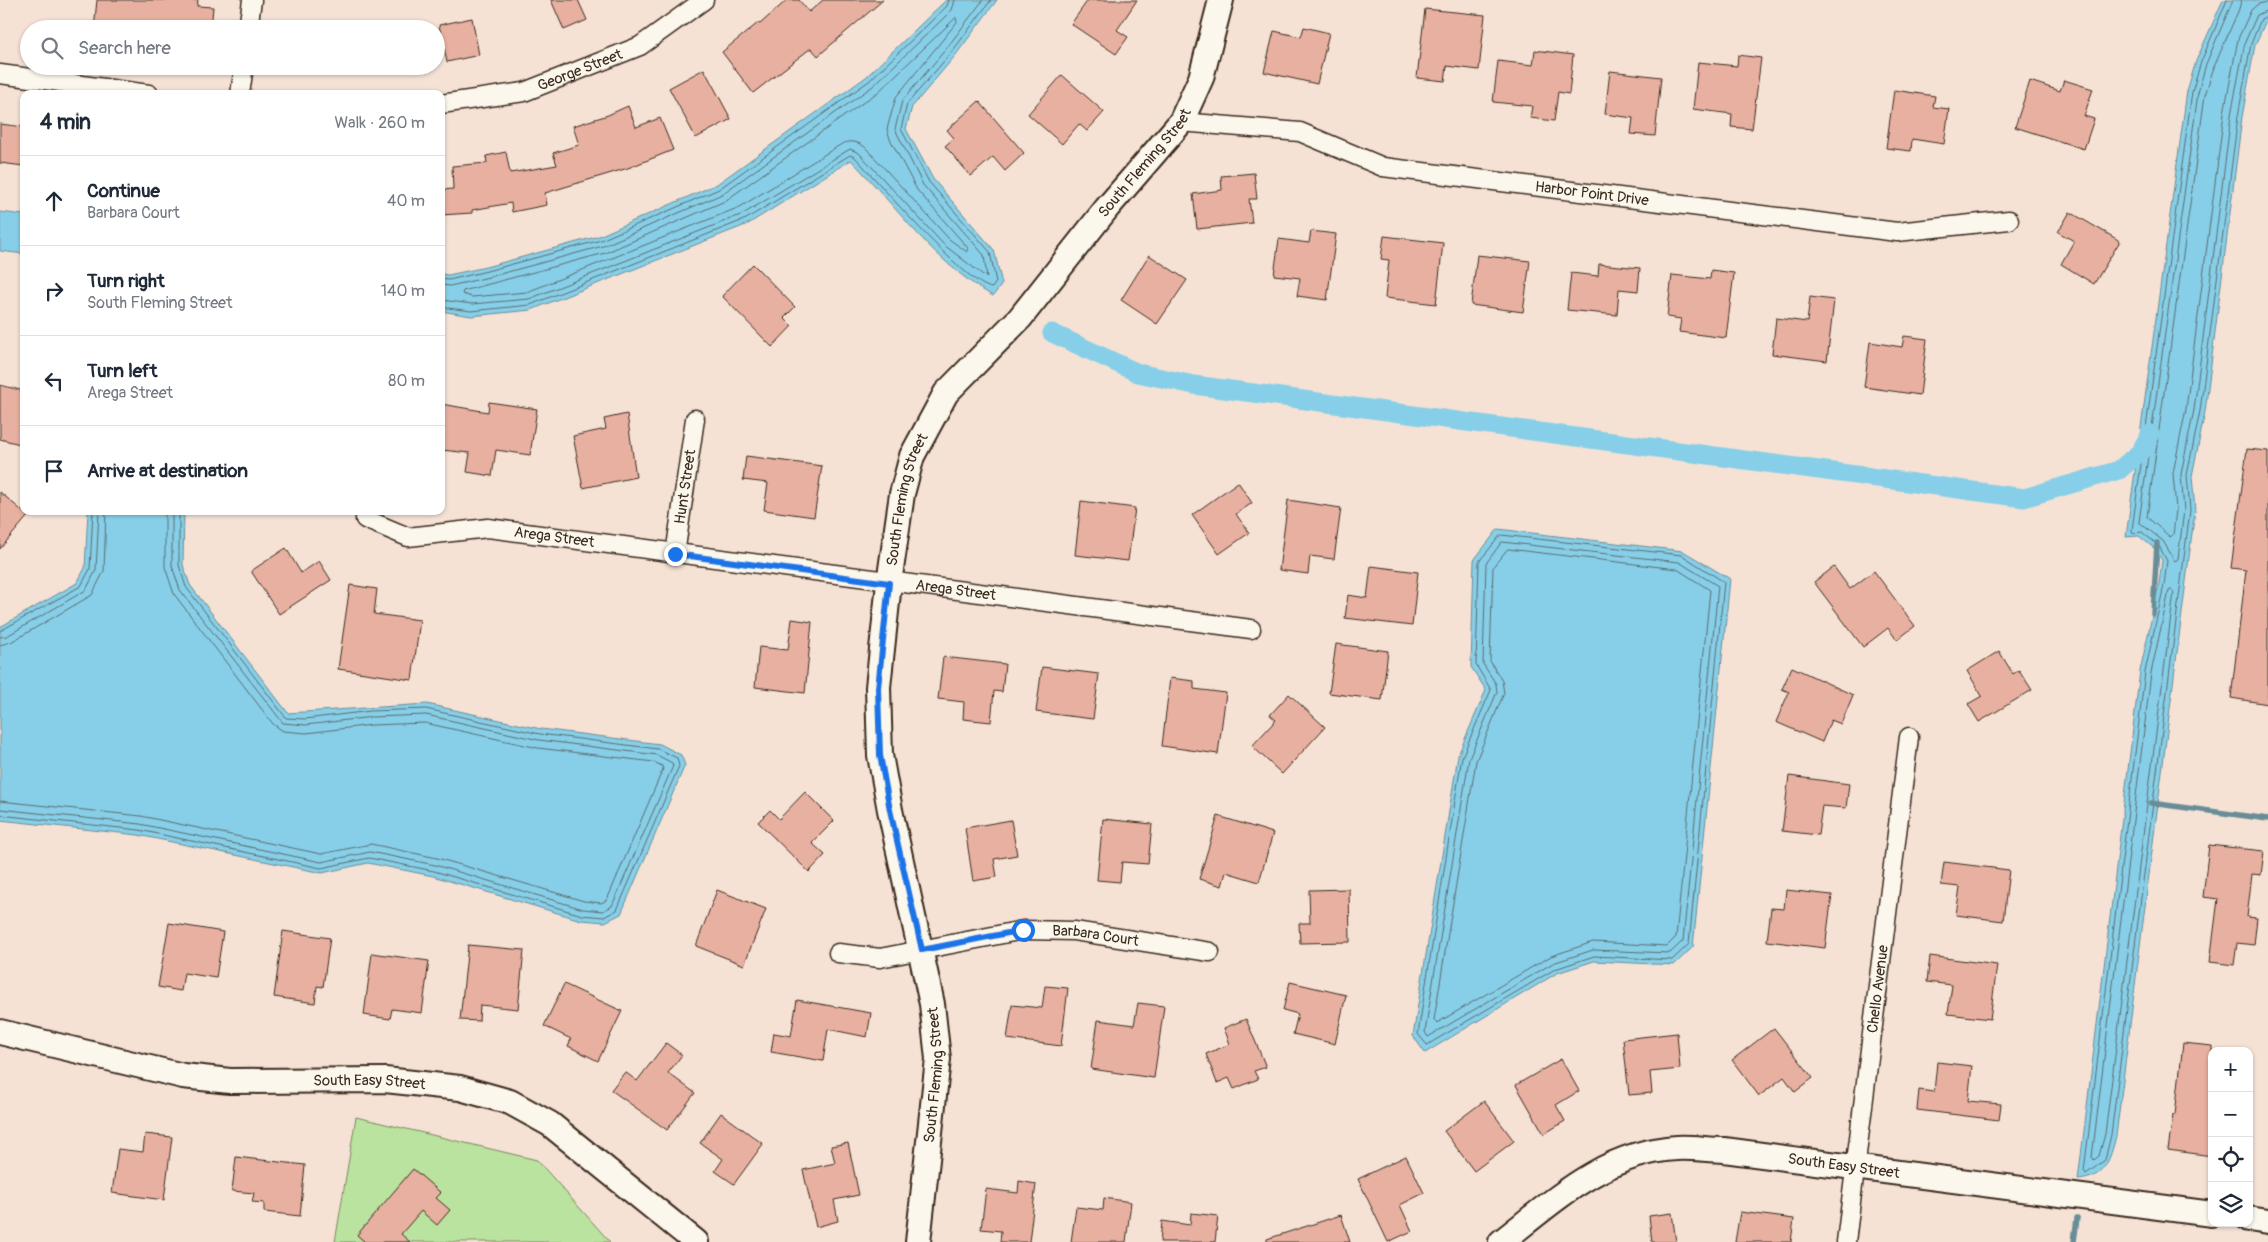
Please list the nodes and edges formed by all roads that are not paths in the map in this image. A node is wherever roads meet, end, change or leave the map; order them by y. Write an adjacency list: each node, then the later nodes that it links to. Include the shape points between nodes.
1 (252, 0): 4 (street)
2 (704, 0): 9 (street, George Street, via 640,46 524,92)
3 (1221, 0): 10 (street, South Fleming Street, via 1200,78)
4 (249, 20)
5 (0, 74): 7 (street)
6 (243, 75): 8 (street)
7 (119, 90)
8 (241, 90)
9 (445, 103)
10 (1182, 122): 11 (street, Harbor Point Drive, via 1300,132 1383,167 1897,232); 15 (street, South Fleming Street, via 1107,208 1020,318 946,393 912,456 902,494)
11 (2009, 220)
12 (695, 419): 14 (street, Hunt Street)
13 (365, 519): 14 (street, Arega Street, via 408,537 488,528)
14 (675, 554): 15 (street, Arega Street)
15 (889, 583): 16 (street, Arega Street); 18 (street, South Fleming Street, via 878,688 880,755)
16 (1251, 629)
17 (1909, 737): 22 (street, Chello Avenue)
18 (922, 950): 19 (street, Barbara Court, via 1023,930 1074,931); 20 (street, Barbara Court, via 880,958); 27 (street, South Fleming Street, via 938,1059)
19 (1210, 952)
20 (838, 953)
21 (0, 1032): 26 (street, South Easy Street, via 183,1076 230,1081 385,1080 460,1088 510,1102 550,1124)
22 (1857, 1168): 23 (street, South Easy Street); 28 (street, South Easy Street, via 1724,1150 1677,1148 1626,1158 1582,1179); 29 (street, Chello Avenue)
23 (2208, 1213)
24 (2253, 1220): 25 (street)
25 (2268, 1222)
26 (696, 1242)
27 (918, 1242)
28 (1501, 1242)
29 (1846, 1242)

